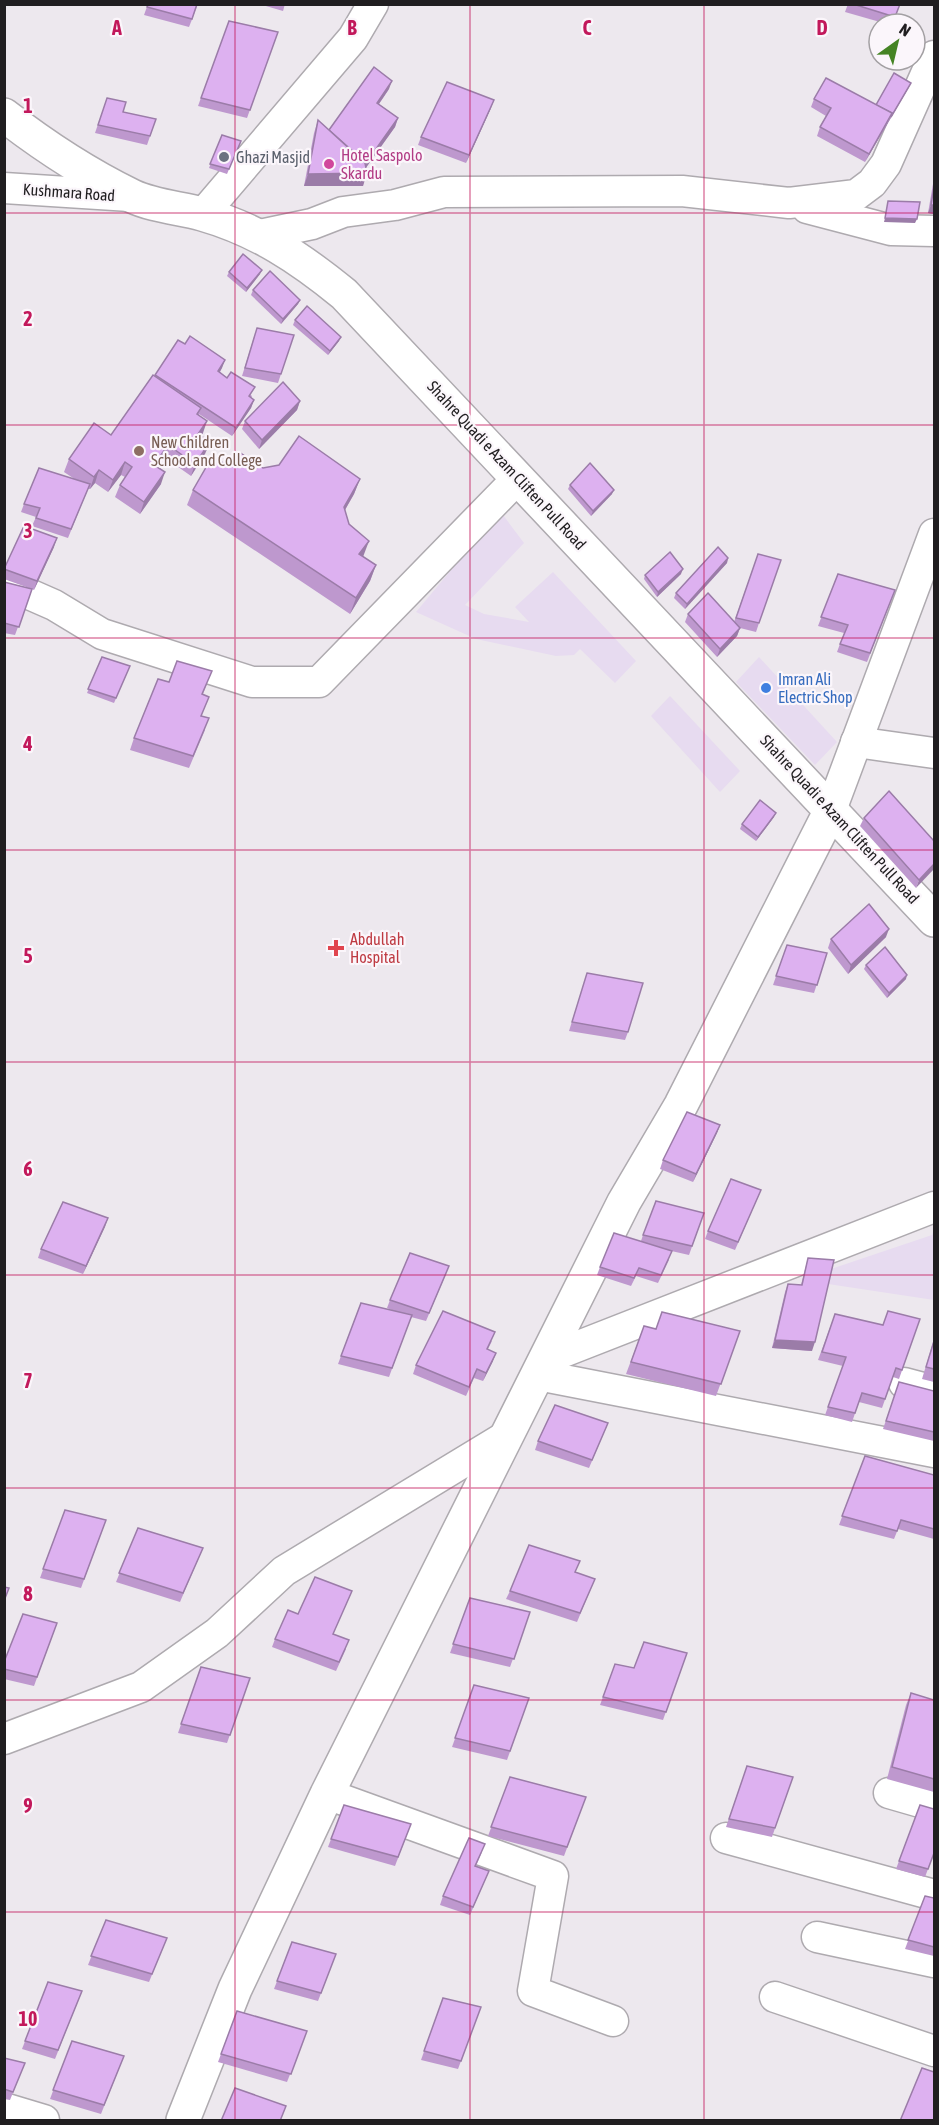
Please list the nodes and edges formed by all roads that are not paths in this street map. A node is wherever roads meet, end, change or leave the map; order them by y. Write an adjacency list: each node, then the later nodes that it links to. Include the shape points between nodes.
1 (373, 4): 8 (street, via 352,38)
2 (934, 56): 3 (street)
3 (926, 94): 7 (street, via 872,183 856,195)
4 (4, 115): 6 (main road, Shahre Quadi e Azam Cliften Pull Road, via 42,144)
5 (4, 188): 6 (street, Kushmara Road)
6 (133, 196): 8 (main road, Shahre Quadi e Azam Cliften Pull Road)
7 (789, 204): 9 (street, via 891,230); 10 (street, via 682,191 444,192 395,205 343,212 312,224)
8 (203, 214): 10 (main road, Shahre Quadi e Azam Cliften Pull Road)
9 (934, 231)
10 (260, 235): 11 (main road, Shahre Quadi e Azam Cliften Pull Road, via 303,260 344,294)
11 (518, 478): 13 (street, via 319,682 252,682 102,634 54,604); 16 (main road, Shahre Quadi e Azam Cliften Pull Road)
12 (934, 534): 14 (street)
13 (4, 583)
14 (856, 742): 15 (street); 16 (street)
15 (934, 753)
16 (831, 810): 17 (main road, Shahre Quadi e Azam Cliften Pull Road); 19 (main road, via 681,1105 624,1202)
17 (934, 920)
18 (934, 1207): 19 (street)
19 (543, 1366): 22 (main road); 23 (street)
20 (904, 1383): 21 (street)
21 (934, 1391)
22 (508, 1435): 24 (street, via 284,1571 217,1633 141,1687); 26 (main road)
23 (934, 1452)
24 (4, 1739)
25 (889, 1793): 27 (street)
26 (327, 1794): 33 (street, via 553,1876 533,1991); 37 (main road, via 235,1989)
27 (934, 1806)
28 (726, 1838): 29 (street)
29 (934, 1895)
30 (817, 1937): 31 (street)
31 (934, 1962)
32 (775, 1997): 34 (street)
33 (613, 2021)
34 (934, 2051)
35 (4, 2108): 36 (street)
36 (44, 2121)
37 (183, 2121)

